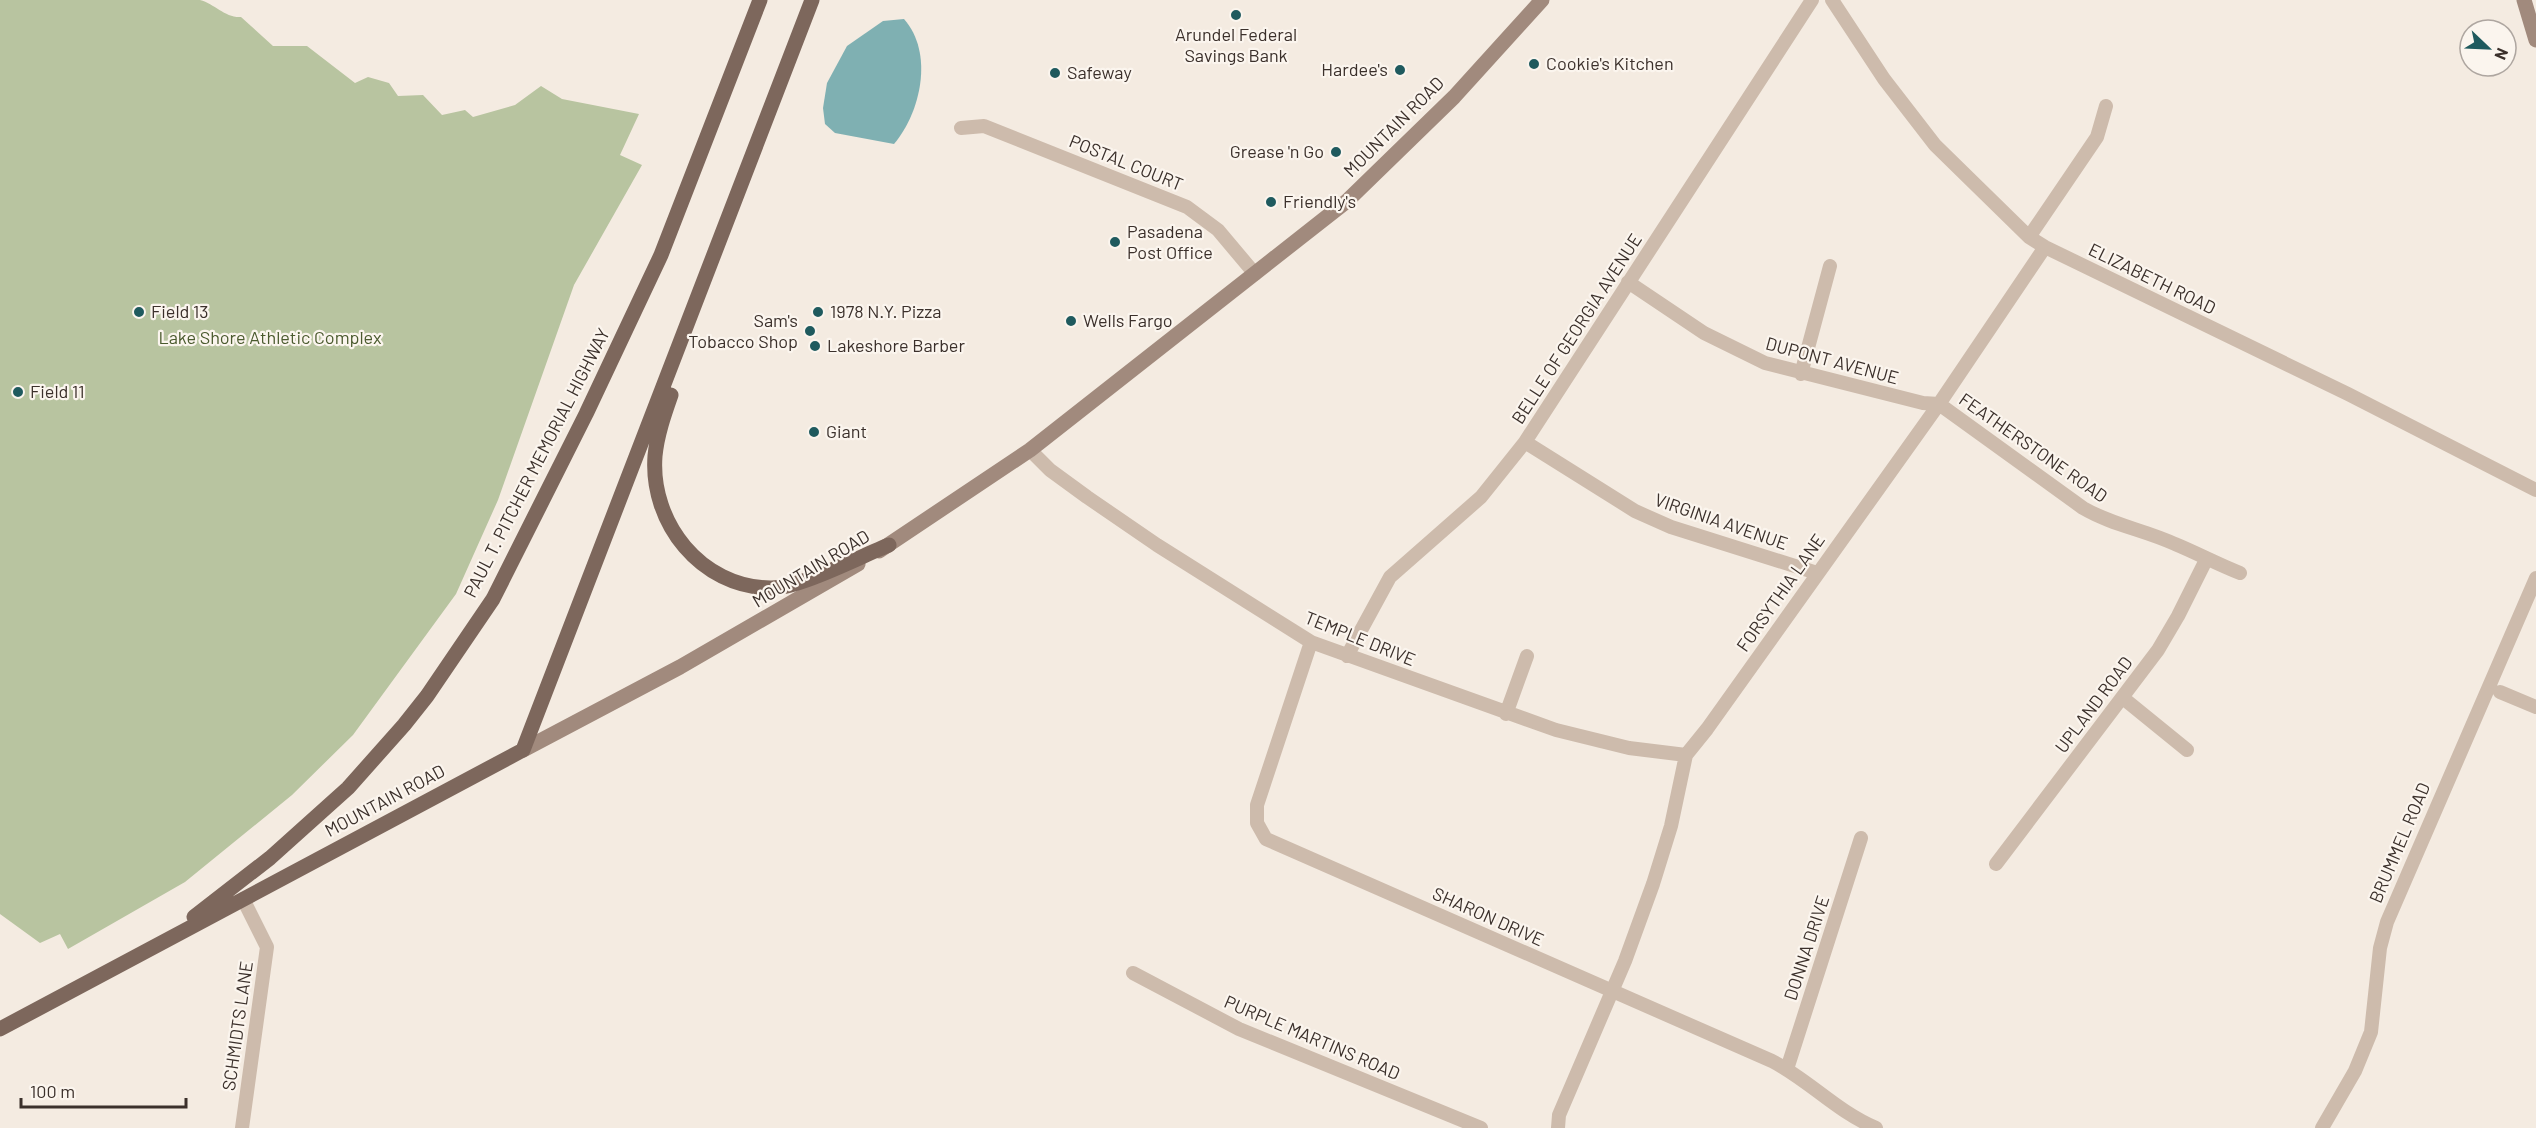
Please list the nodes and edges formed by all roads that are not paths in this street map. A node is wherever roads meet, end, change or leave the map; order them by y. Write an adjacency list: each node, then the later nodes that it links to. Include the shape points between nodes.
1 (760, 0): 39 (main road, PAUL T. PITCHER MEMORIAL HIGHWAY, via 661,255 518,554 482,617 410,718 348,788 270,858)
2 (812, 0): 13 (main road)
3 (1542, 0): 14 (main road, MOUNTAIN ROAD, via 1410,141 1347,201)
4 (1812, 0): 15 (street, BELLE OF GEORGIA AVENUE)
5 (1832, 0): 10 (street, ELIZABETH ROAD, via 1884,79 1929,136)
6 (2524, 0): 7 (main road)
7 (2536, 39)
8 (2106, 106): 10 (street, via 2097,137)
9 (961, 128): 14 (street, POSTAL COURT, via 984,126 1187,207 1218,230)
10 (2029, 237): 11 (street, ELIZABETH ROAD)
11 (2045, 247): 17 (street, FORSYTHIA LANE); 20 (street, ELIZABETH ROAD)
12 (1830, 266): 16 (street)
13 (708, 272): 21 (main road, via 655,456 662,511 674,535 706,567 726,578 772,588 797,583); 33 (main road)
14 (1255, 274): 19 (main road, MOUNTAIN ROAD)
15 (1628, 282): 16 (street, DUPONT AVENUE, via 1722,344); 18 (street, BELLE OF GEORGIA AVENUE)
16 (1801, 374): 17 (street, DUPONT AVENUE)
17 (1939, 404): 22 (street, FEATHERSTONE ROAD, via 2083,508 2103,519 2175,543); 23 (street, FORSYTHIA LANE)
18 (1525, 442): 23 (street, VIRGINIA AVENUE, via 1635,511 1671,527); 27 (street, BELLE OF GEORGIA AVENUE, via 1481,497 1390,577)
19 (1030, 450): 21 (main road, MOUNTAIN ROAD); 26 (street, TEMPLE DRIVE, via 1095,503)
20 (2536, 490)
21 (889, 544): 33 (main road, MOUNTAIN ROAD, via 680,667)
22 (2206, 560): 24 (street, FEATHERSTONE ROAD); 30 (street, UPLAND ROAD, via 2163,642)
23 (1817, 573): 35 (street, FORSYTHIA LANE)
24 (2240, 573)
25 (2536, 578): 49 (street, BRUMMEL ROAD, via 2387,922 2380,948 2371,1032 2355,1071)
26 (1311, 642): 27 (street, TEMPLE DRIVE); 41 (street, SHARON DRIVE, via 1257,805 1257,823 1266,839)
27 (1347, 656): 32 (street, TEMPLE DRIVE)
28 (1527, 656): 32 (street)
29 (2500, 692): 31 (street)
30 (2123, 698): 34 (street); 37 (street, UPLAND ROAD)
31 (2536, 707)
32 (1506, 714): 35 (street, TEMPLE DRIVE, via 1593,741)
33 (523, 750): 38 (main road, MOUNTAIN ROAD)
34 (2187, 750)
35 (1686, 755): 41 (street, FORSYTHIA LANE, via 1671,826)
36 (1861, 838): 43 (street, DONNA DRIVE)
37 (1996, 864)
38 (243, 899): 39 (main road, MOUNTAIN ROAD); 45 (street, SCHMIDTS LANE, via 267,947)
39 (161, 942): 42 (main road, MOUNTAIN ROAD)
40 (1133, 973): 46 (street, PURPLE MARTINS ROAD, via 1239,1029)
41 (1613, 991): 43 (street, SHARON DRIVE); 44 (street)
42 (0, 1029)
43 (1787, 1069): 48 (street, SHARON DRIVE, via 1853,1118)
44 (1558, 1121): 47 (street)
45 (242, 1128)
46 (1481, 1128)
47 (1547, 1128)
48 (1876, 1128)
49 (2322, 1128)

